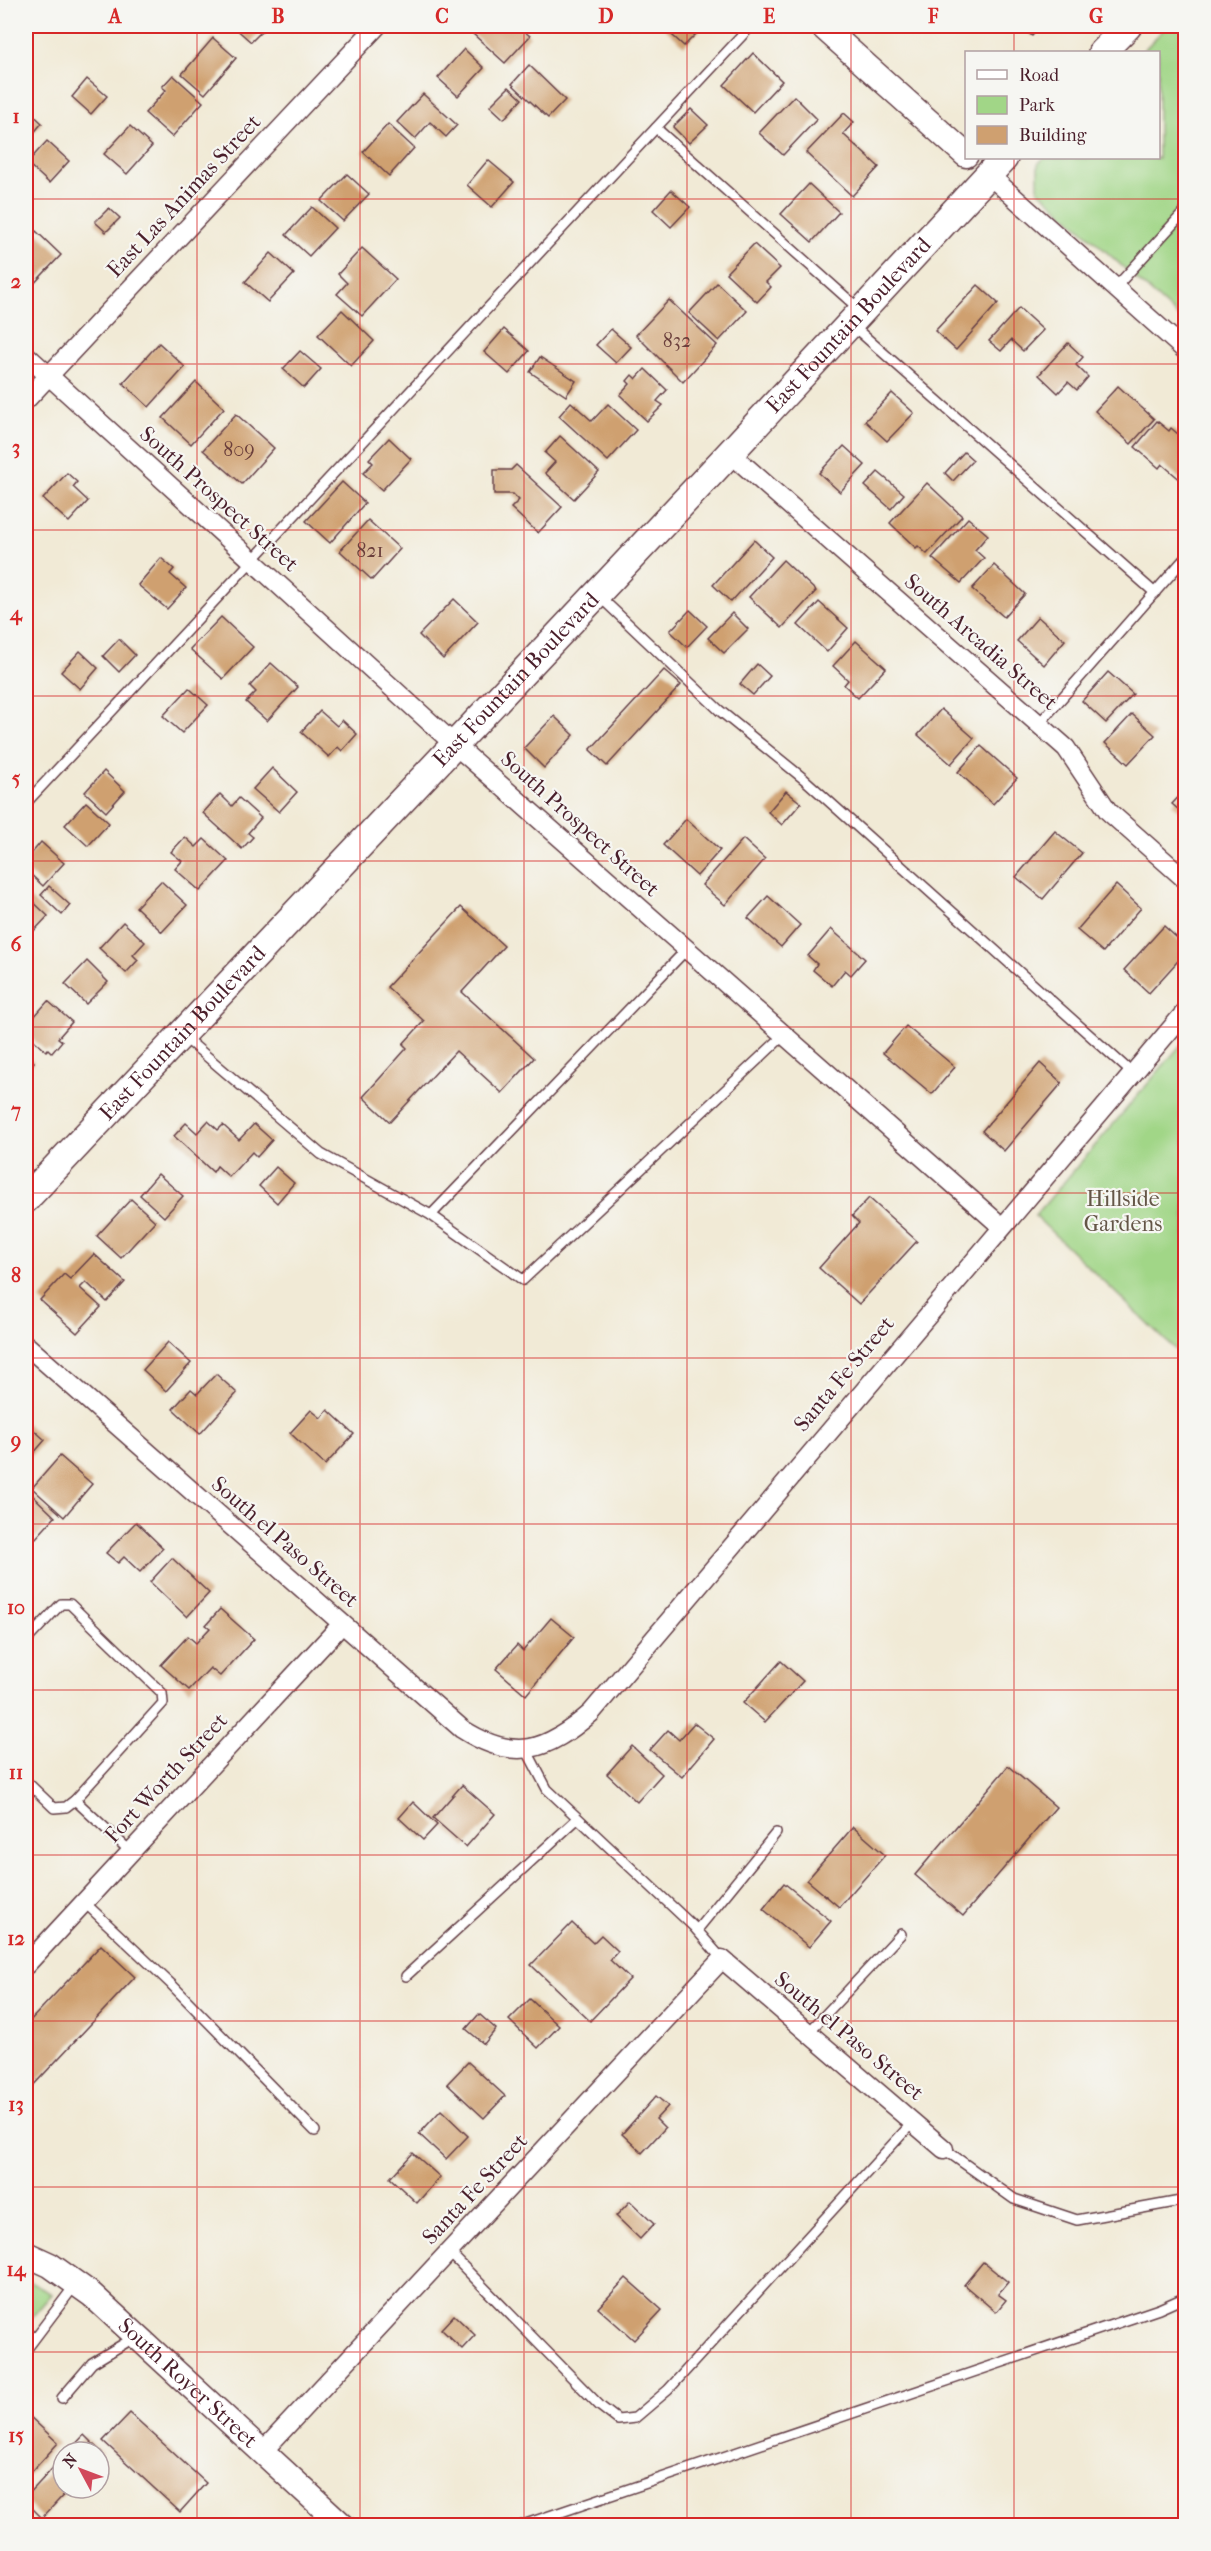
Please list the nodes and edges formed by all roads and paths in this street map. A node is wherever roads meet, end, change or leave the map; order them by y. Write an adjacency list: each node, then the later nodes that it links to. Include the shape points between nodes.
1 (377, 26): 14 (street, East Las Animas Street)
2 (751, 26): 6 (lane)
3 (822, 26): 7 (street)
4 (1128, 26): 5 (main road)
5 (1103, 51)
6 (656, 128): 11 (lane); 18 (lane)
7 (965, 147)
8 (982, 161): 10 (street); 11 (main road, East Fountain Boulevard)
9 (1185, 210): 10 (lane)
10 (1115, 288): 12 (street)
11 (855, 317): 16 (main road, East Fountain Boulevard); 19 (lane)
12 (1185, 351)
13 (26, 355): 14 (street, South Prospect Street)
14 (48, 375): 15 (street, East Las Animas Street); 18 (street, South Prospect Street)
15 (26, 400)
16 (730, 453): 20 (main road, East Fountain Boulevard); 21 (street, South Arcadia Street)
17 (1185, 557): 19 (lane)
18 (251, 561): 22 (street, South Prospect Street); 23 (lane)
19 (1155, 592): 21 (lane)
20 (597, 594): 22 (main road, East Fountain Boulevard); 29 (lane, via 719,710 804,779)
21 (1038, 725): 24 (street, South Arcadia Street, via 1066,748 1108,811)
22 (455, 745): 25 (street, South Prospect Street); 27 (main road, East Fountain Boulevard)
23 (26, 803)
24 (1185, 880)
25 (686, 950): 28 (street, South Prospect Street); 31 (lane)
26 (1185, 1011): 29 (street, Santa Fe Street)
27 (181, 1035): 30 (main road, East Fountain Boulevard); 31 (lane, via 321,1154)
28 (784, 1035): 31 (lane, via 523,1280); 32 (street, South Prospect Street)
29 (1132, 1073): 32 (street, Santa Fe Street)
30 (26, 1199)
31 (431, 1215)
32 (1001, 1226): 36 (street, Santa Fe Street, via 591,1713 549,1743)
33 (26, 1345): 34 (street, South el Paso Street)
34 (342, 1624): 36 (street, South el Paso Street, via 462,1730 490,1744); 41 (street, Fort Worth Street)
35 (26, 1641): 38 (lane, via 61,1604 70,1604 162,1693 162,1703)
36 (526, 1749): 39 (lane, via 546,1790)
37 (26, 1781): 38 (lane, via 54,1808 66,1807)
38 (75, 1800): 41 (lane)
39 (576, 1820): 43 (lane); 47 (lane)
40 (776, 1833): 43 (lane)
41 (131, 1852): 42 (street, Fort Worth Street)
42 (84, 1902): 46 (street, Fort Worth Street); 50 (lane, via 171,1984)
43 (697, 1930): 45 (lane)
44 (901, 1934): 48 (lane)
45 (722, 1959): 48 (street, South el Paso Street); 53 (street, Santa Fe Street)
46 (26, 1965)
47 (406, 1976)
48 (808, 2033): 49 (street, South el Paso Street)
49 (913, 2122): 51 (street, South el Paso Street); 53 (lane, via 676,2382 635,2418 618,2420 600,2406)
50 (315, 2131)
51 (944, 2149): 52 (lane, via 1014,2199 1077,2220)
52 (1185, 2200)
53 (449, 2252): 60 (street, Santa Fe Street)
54 (26, 2254): 55 (street, South Royer Street)
55 (76, 2283): 57 (street, South Royer Street); 58 (lane)
56 (1185, 2297): 62 (lane)
57 (137, 2336): 59 (lane, via 92,2363); 60 (street, South Royer Street)
58 (26, 2350)
59 (62, 2398)
60 (263, 2451): 61 (street, South Royer Street)
61 (343, 2526)
62 (520, 2526)

